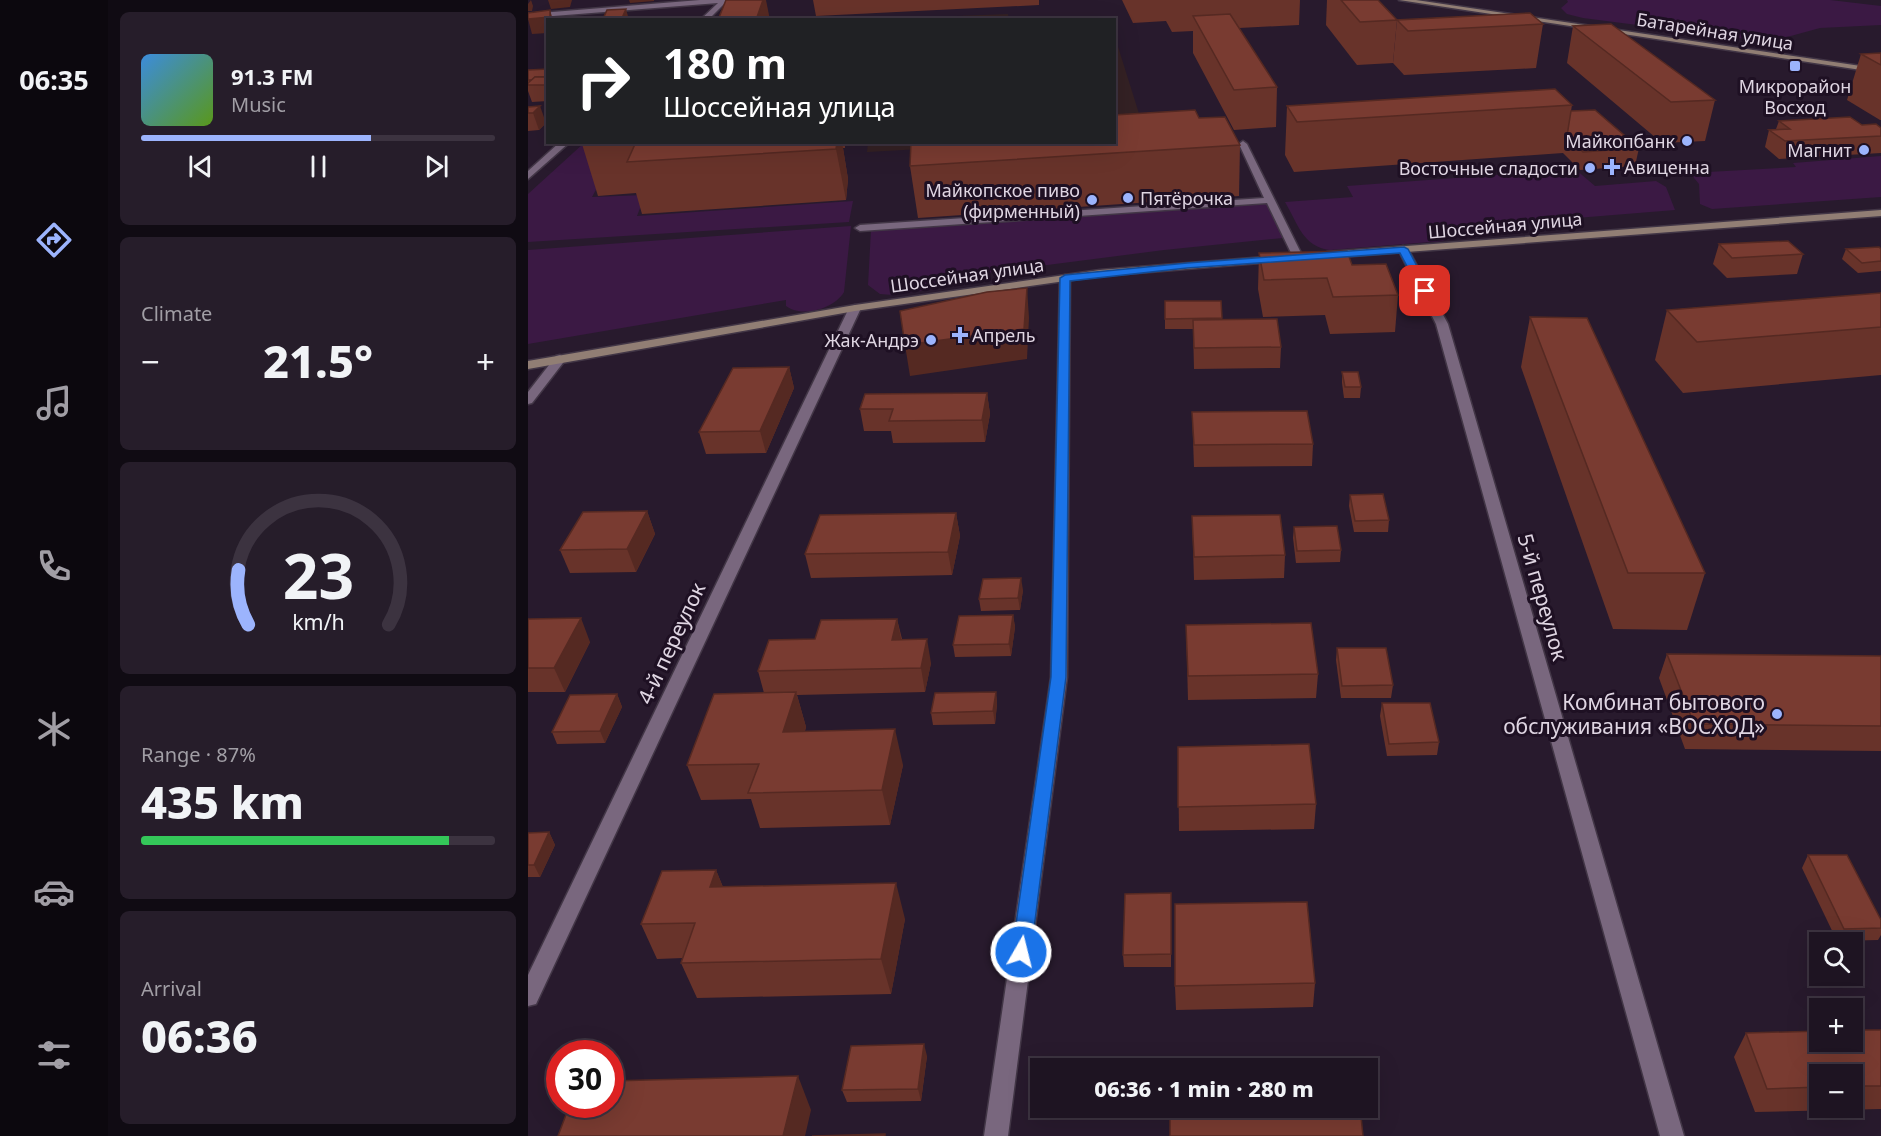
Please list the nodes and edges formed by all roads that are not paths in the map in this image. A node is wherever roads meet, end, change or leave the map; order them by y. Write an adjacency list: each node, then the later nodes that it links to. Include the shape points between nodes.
1 (725, 0): 3 (street); 4 (street)
2 (1402, 0): 5 (main road, Батарейная улица)
3 (528, 16)
4 (705, 18)
5 (1881, 71)
6 (564, 144): 8 (street)
7 (1243, 144): 9 (street)
8 (528, 176)
9 (1271, 200): 11 (street); 13 (street)
10 (1881, 213): 12 (main road, Шоссейная улица)
11 (860, 228)
12 (1404, 249): 13 (main road, Шоссейная улица); 21 (street, 5-й переулок, via 1442,324)
13 (1308, 256): 14 (main road, Шоссейная улица)
14 (1065, 278): 15 (main road, Шоссейная улица); 20 (street, via 1059,677)
15 (855, 308): 16 (main road, Шоссейная улица); 19 (street, 4-й переулок)
16 (561, 359): 17 (main road, Шоссейная улица); 18 (street)
17 (528, 364)
18 (528, 400)
19 (528, 997)
20 (996, 1136)
21 (1672, 1136)

